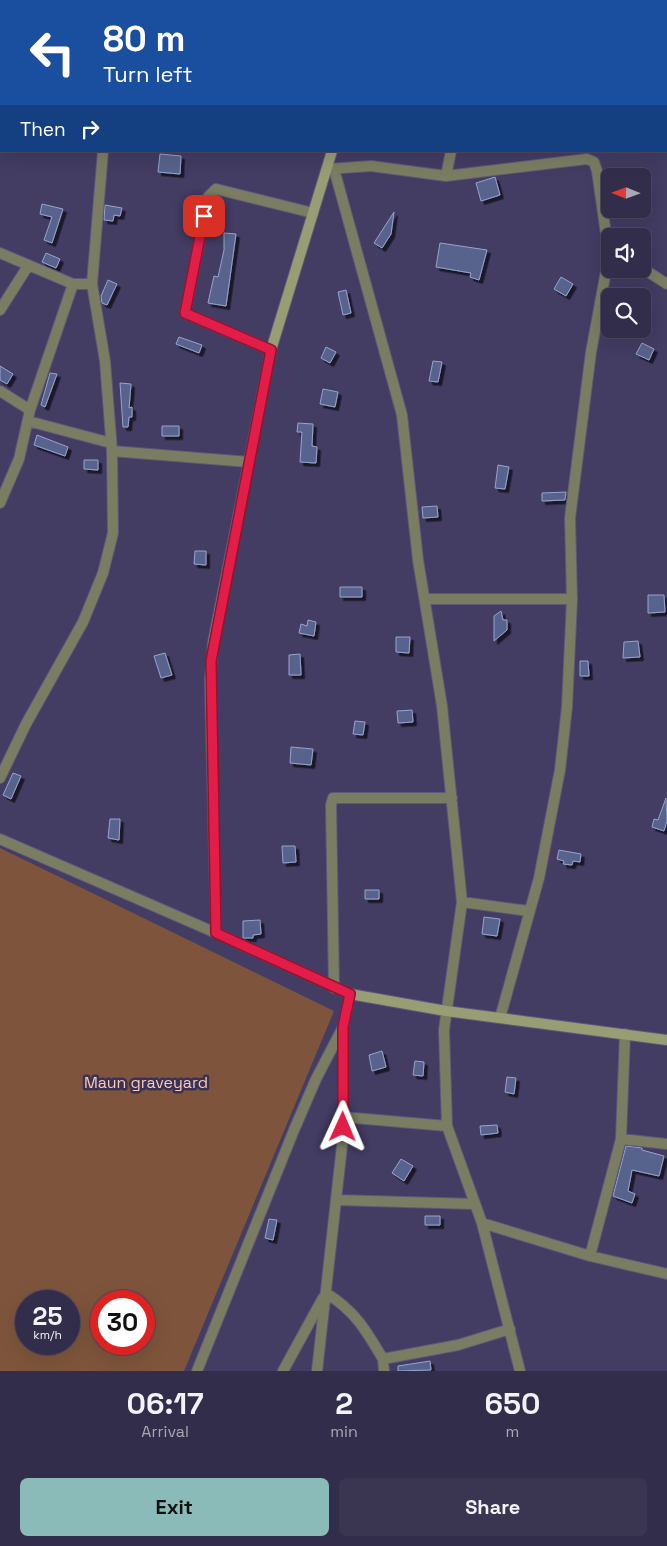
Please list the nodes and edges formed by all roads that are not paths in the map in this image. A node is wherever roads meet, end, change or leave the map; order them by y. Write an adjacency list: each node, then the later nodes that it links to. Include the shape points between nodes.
1 (103, 152): 13 (street)
2 (332, 152): 4 (street)
3 (451, 152): 5 (street)
4 (330, 169): 5 (street, via 371,166); 6 (street); 23 (street, via 402,415 418,560)
5 (446, 176): 7 (street, via 587,159 594,162 597,171)
6 (313, 213): 16 (street); 16 (street, via 216,189 208,197 185,313)
7 (606, 228)
8 (0, 253): 9 (street)
9 (28, 266): 12 (street); 15 (street)
10 (651, 274): 14 (street)
11 (605, 278): 24 (street, via 591,352 571,509)
12 (74, 284): 13 (street); 18 (street)
13 (92, 284): 20 (street, via 105,361)
14 (667, 284)
15 (0, 310)
16 (271, 350): 21 (street)
17 (0, 391): 18 (street)
18 (30, 410): 19 (street)
19 (28, 421): 20 (street); 22 (street, via 19,459)
20 (111, 447): 21 (street); 25 (street, via 114,533 103,573 83,622)
21 (248, 462): 30 (street, via 211,661)
22 (0, 503)
23 (426, 598): 24 (street); 26 (street)
24 (572, 599): 29 (street, via 568,707 560,770)
25 (0, 778)
26 (452, 798): 28 (street); 31 (street, via 333,798)
27 (0, 838): 30 (street)
28 (462, 902): 29 (street); 33 (street)
29 (529, 911): 34 (street)
30 (216, 933): 31 (street)
31 (334, 988): 32 (street)
32 (350, 994): 33 (street); 35 (street)
33 (446, 1011): 34 (street); 39 (street)
34 (500, 1018): 36 (street)
35 (343, 1027): 38 (street); 50 (street, via 294,1130)
36 (625, 1034): 37 (street); 40 (street)
37 (667, 1040)
38 (343, 1117): 39 (street); 42 (street)
39 (447, 1126): 43 (street)
40 (621, 1139): 41 (street); 45 (street)
41 (667, 1144)
42 (336, 1200): 43 (street); 47 (street)
43 (475, 1204): 44 (street)
44 (482, 1223): 45 (street); 48 (street)
45 (590, 1256): 46 (street)
46 (667, 1274)
47 (326, 1293): 49 (street, via 344,1304 361,1322); 51 (street); 52 (street)
48 (510, 1330): 49 (street, via 458,1345); 54 (street)
49 (383, 1359): 53 (street)
50 (197, 1371)
51 (283, 1371)
52 (317, 1371)
53 (384, 1371)
54 (520, 1371)

